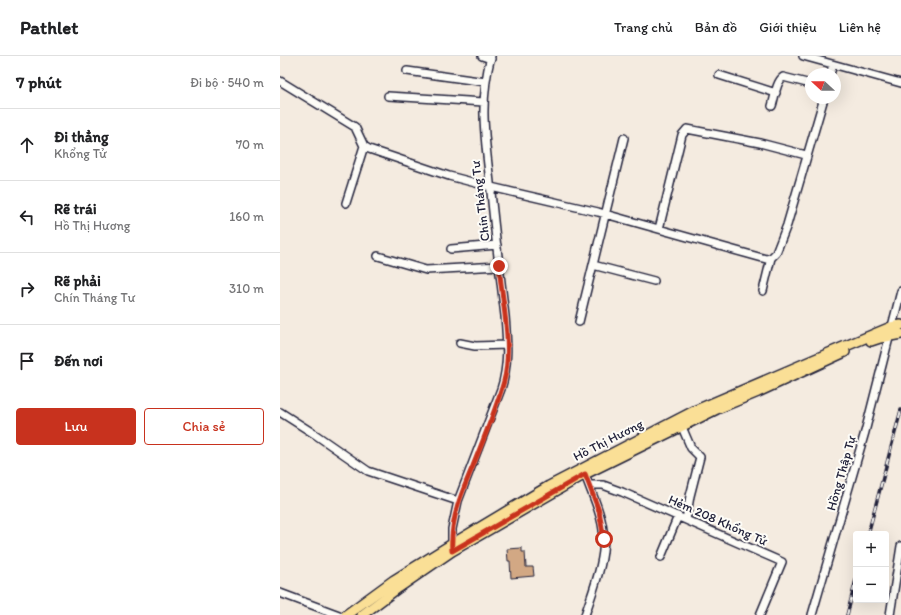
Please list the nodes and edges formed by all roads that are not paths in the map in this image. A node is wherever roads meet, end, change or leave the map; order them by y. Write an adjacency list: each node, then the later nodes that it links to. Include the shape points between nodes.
1 (482, 56): 3 (street)
2 (803, 56): 4 (street)
3 (491, 57): 9 (street, Chín Tháng Tư)
4 (833, 65): 5 (street); 11 (street)
5 (832, 68)
6 (407, 71): 9 (street)
7 (719, 76): 12 (street)
8 (280, 81): 18 (street, via 355,127)
9 (486, 82): 14 (street, Chín Tháng Tư)
10 (805, 82): 12 (street, via 783,76 780,78)
11 (901, 83)
12 (776, 93): 16 (street)
13 (388, 96): 14 (street)
14 (484, 102): 20 (street, Chín Tháng Tư, via 485,143)
15 (822, 104): 19 (street)
16 (772, 106)
17 (624, 138): 22 (street)
18 (364, 146): 20 (street); 21 (street)
19 (806, 155): 23 (street, via 687,129 682,135); 27 (street, via 787,225)
20 (491, 187): 22 (street); 24 (street, Chín Tháng Tư)
21 (346, 203)
22 (606, 214): 23 (street); 28 (street)
23 (659, 229): 27 (street, via 766,259)
24 (497, 245): 25 (street); 29 (street, Chín Tháng Tư)
25 (451, 249)
26 (378, 256): 29 (street, via 426,270)
27 (771, 258): 31 (street)
28 (593, 265): 30 (street); 33 (street)
29 (499, 266): 39 (street, Chín Tháng Tư)
30 (654, 281)
31 (763, 291)
32 (901, 291): 35 (street, Hồng Thập Tự)
33 (580, 322)
34 (901, 325): 35 (main road, Hồ Thị Hương)
35 (891, 327): 37 (street, Hồng Thập Tự); 48 (main road, Hồ Thị Hương, via 694,411 549,486)
36 (901, 334): 37 (main road, Hồ Thị Hương)
37 (889, 336): 41 (main road, Hồ Thị Hương, via 866,343); 56 (street, Hồng Thập Tự, via 864,438)
38 (460, 343): 39 (street, via 475,346)
39 (507, 345): 44 (street, Chín Tháng Tư, via 504,380)
40 (280, 412): 44 (street, via 368,471)
41 (682, 426): 42 (main road, Hồ Thị Hương); 46 (street, via 691,448 700,458)
42 (585, 474): 43 (street); 48 (main road, Hồ Thị Hương)
43 (589, 485): 45 (street, Hẻm 208 Khổng Tử, via 613,488); 54 (street, via 602,521 604,547)
44 (458, 501): 48 (street, Chín Tháng Tư, via 452,529)
45 (678, 516): 46 (street, Hẻm 208 Khổng Tử); 49 (street)
46 (686, 520): 55 (street, Hẻm 208 Khổng Tử, via 782,562)
47 (901, 546): 57 (street)
48 (452, 547): 52 (main road, Hồ Thị Hương, via 394,580); 53 (main road, Hồ Thị Hương)
49 (662, 557)
50 (280, 593): 51 (street)
51 (339, 615)
52 (346, 615)
53 (362, 615)
54 (585, 615)
55 (760, 615)
56 (812, 615)
57 (890, 615)

